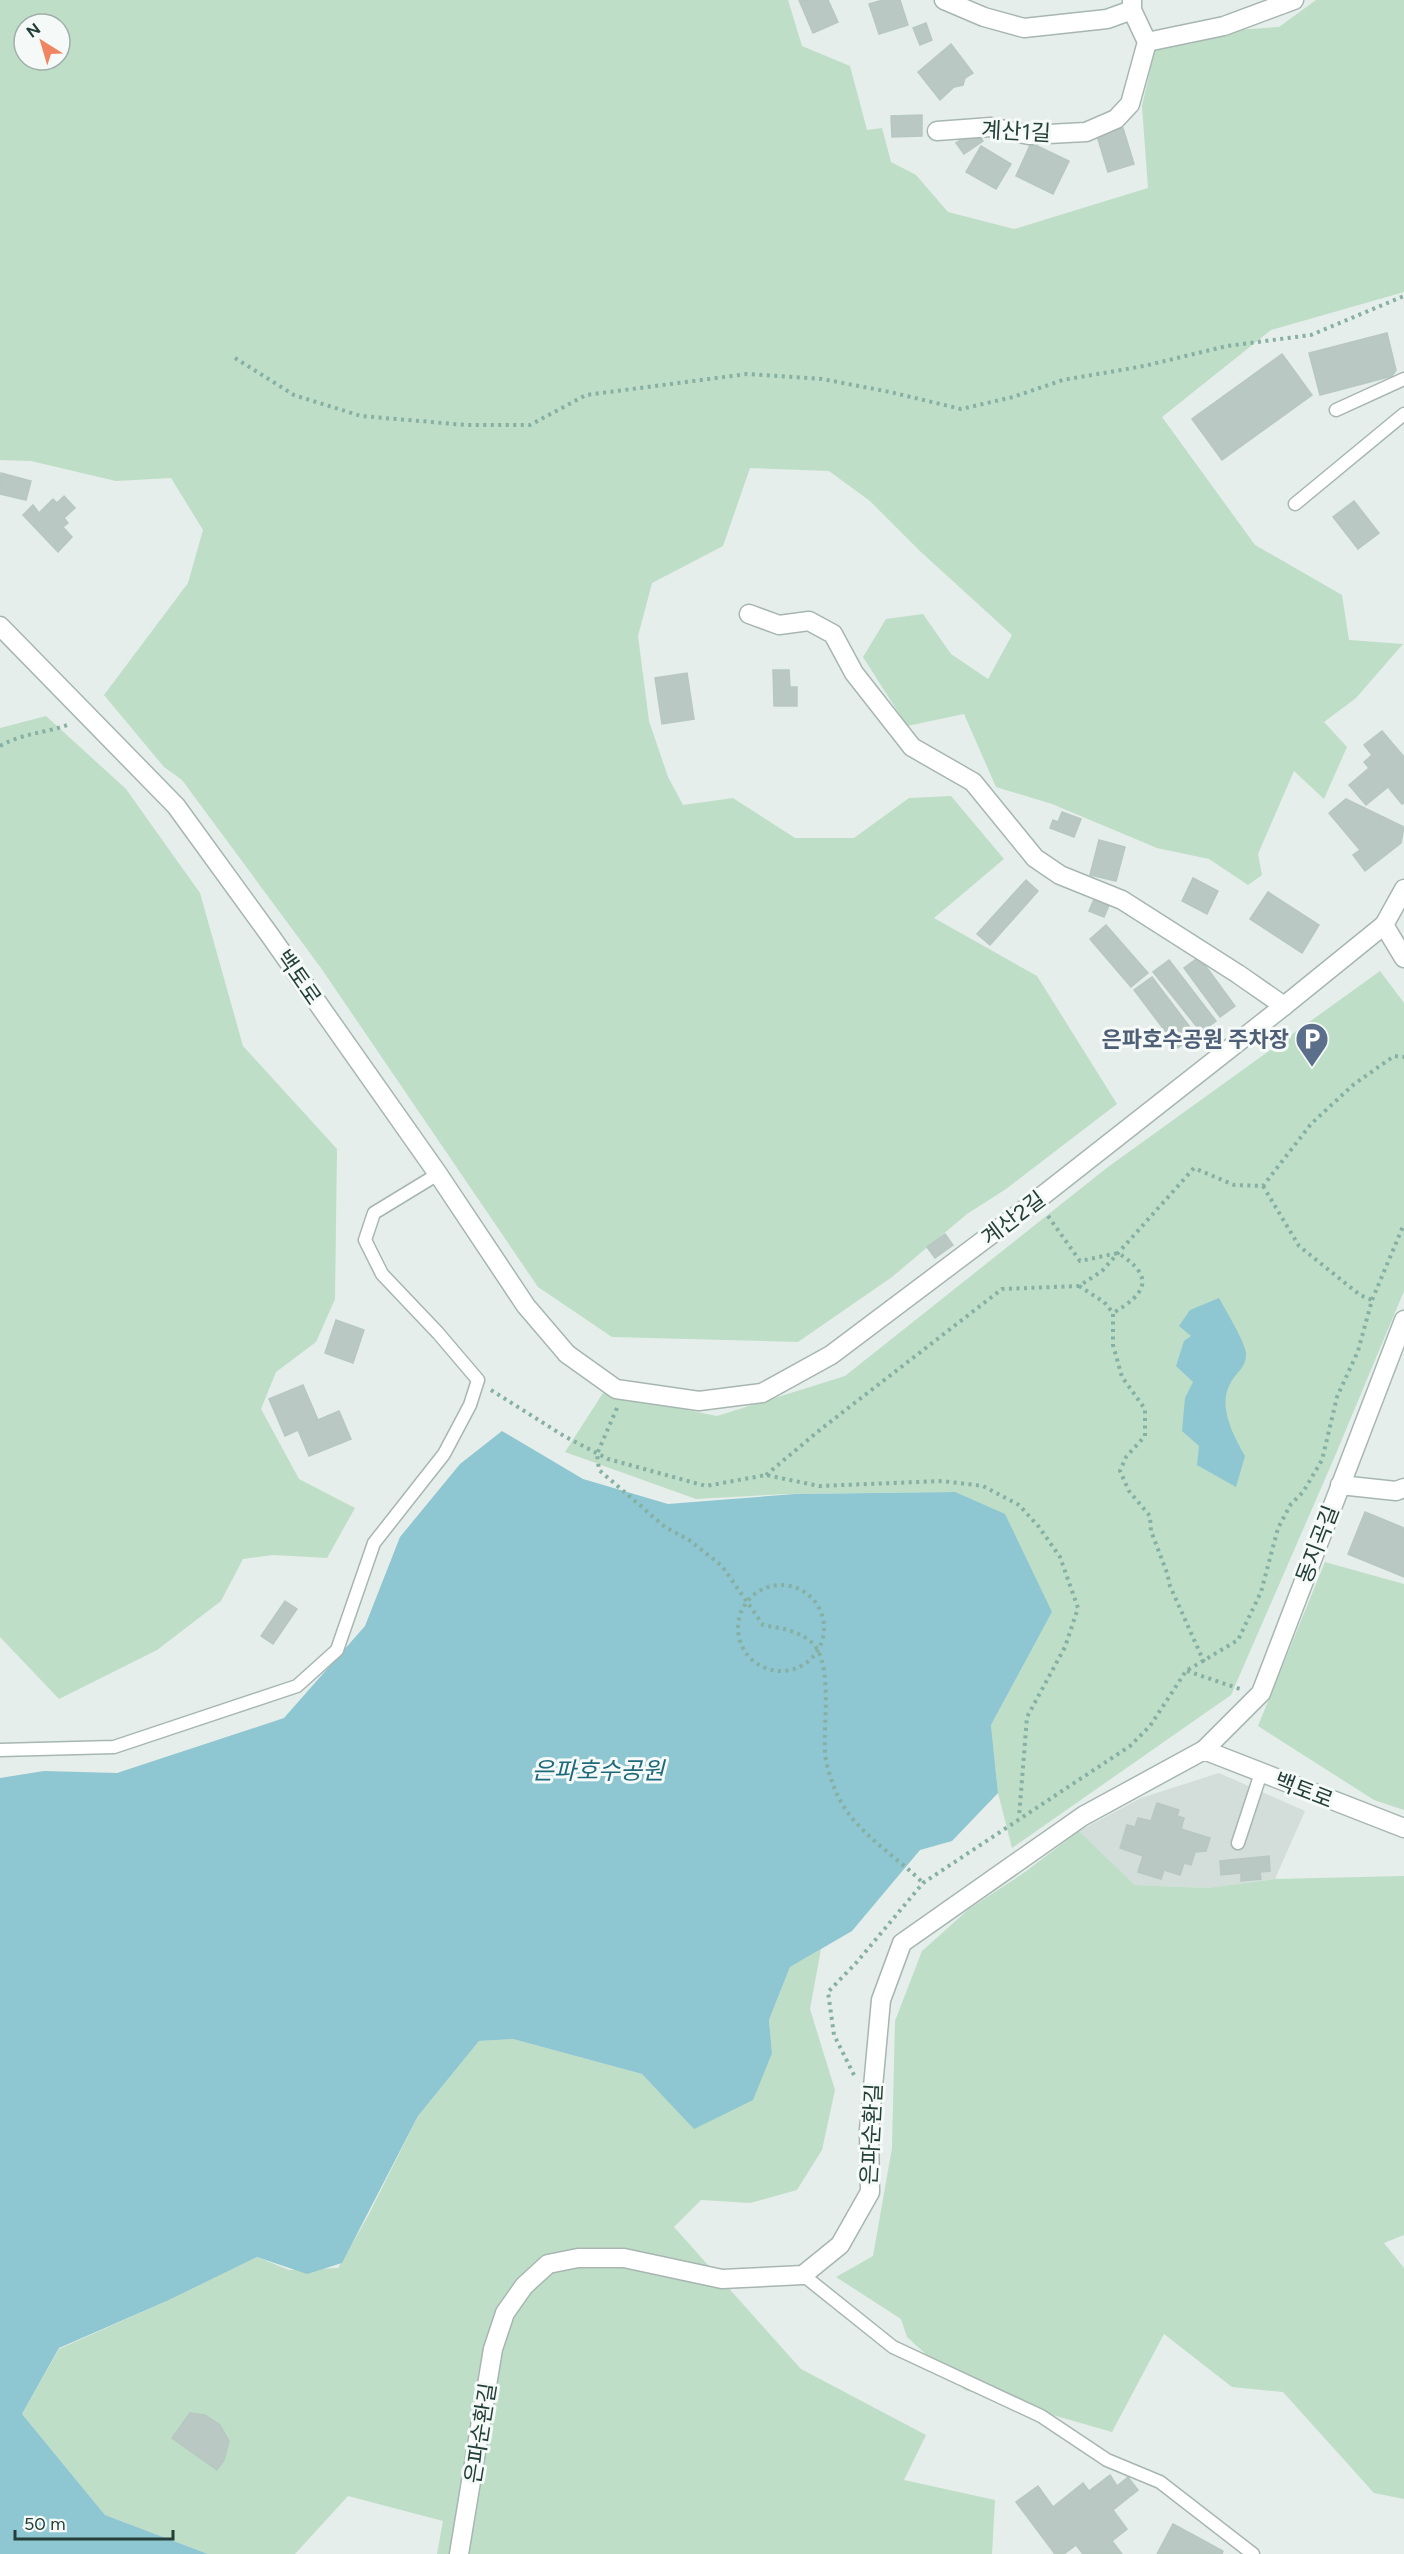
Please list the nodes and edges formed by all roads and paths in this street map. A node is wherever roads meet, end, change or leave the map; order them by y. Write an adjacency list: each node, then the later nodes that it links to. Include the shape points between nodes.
1 (944, 0): 3 (street, via 1024,28 1107,20)
2 (1290, 1): 4 (street, via 1224,26)
3 (1132, 5): 4 (street)
4 (1147, 42): 5 (street, 계산1길, via 1130,104 1116,119 1086,132 1029,135 991,127)
5 (937, 131)
6 (1404, 296): 7 (path, via 1311,335 1227,346 1063,381 961,410 822,379 747,374 586,395 530,425 466,425 362,416 294,395)
7 (235, 358)
8 (1404, 379): 9 (lane)
9 (1336, 410)
10 (1404, 414): 11 (lane)
11 (1295, 504)
12 (749, 614): 19 (street, via 779,625 809,621 833,634 854,673 912,747 973,782 1035,858 1060,875 1122,900)
13 (0, 626): 14 (street, 백토로)
14 (91, 718): 15 (path, via 19,736); 21 (street, 백토로, via 176,806)
15 (0, 746)
16 (1404, 889): 17 (street, 계산2길)
17 (1384, 925): 18 (street); 19 (street, 계산2길)
18 (1404, 957)
19 (1284, 1006): 23 (street, 계산2길)
20 (1404, 1058): 22 (path, via 1394,1056 1336,1101 1311,1124)
21 (438, 1174): 30 (street, 백토로, via 526,1306); 31 (lane, via 375,1213 365,1240 382,1274)
22 (1263, 1186): 25 (path, via 1234,1185 1194,1168); 27 (path, via 1299,1246 1360,1295)
23 (1037, 1200): 25 (path, via 1080,1261); 32 (street, 계산2길, via 831,1355 762,1393 699,1401)
24 (1404, 1224): 27 (path)
25 (1118, 1253): 26 (path, via 1102,1271); 28 (path, via 1135,1264 1142,1283 1140,1294)
26 (1079, 1286): 28 (path, via 1104,1302); 34 (path, via 1002,1289)
27 (1372, 1300): 39 (path, via 1358,1352 1337,1397 1322,1460 1278,1528 1261,1592 1238,1640)
28 (1113, 1313): 39 (path, via 1113,1345 1122,1377 1145,1409 1145,1436 1126,1457 1120,1471 1129,1491 1150,1516 1151,1531 1170,1586)
29 (1404, 1320): 35 (street, 동지곡길)
30 (567, 1354): 32 (street, 계산2길, via 616,1389)
31 (478, 1380): 33 (path); 43 (lane, via 470,1405 444,1454 374,1543 337,1650 297,1686 114,1747)
32 (625, 1391): 33 (path)
33 (597, 1454): 34 (path, via 706,1486); 37 (path, via 599,1470 612,1483 665,1527 722,1566)
34 (766, 1475): 45 (path, via 819,1486 942,1482 982,1486 1018,1505 1039,1527 1060,1557 1077,1608 1065,1647 1027,1717)
35 (1340, 1485): 36 (street, via 1396,1491); 41 (street, 동지곡길)
36 (1404, 1488)
37 (746, 1602): 38 (path, via 763,1625 789,1629 811,1641); 38 (path, via 768,1587 795,1587 807,1593 822,1616 824,1630); 38 (path, via 738,1623 741,1645 760,1666 789,1670 803,1665)
38 (819, 1651): 48 (path, via 827,1692 825,1753 834,1787 848,1813 880,1847)
39 (1204, 1662): 40 (path)
40 (1186, 1671): 41 (path); 45 (path, via 1150,1726 1130,1746)
41 (1261, 1693): 42 (street, 동지곡길)
42 (1204, 1749): 44 (street, 백토로); 50 (street, 은파순환길, via 1083,1816 902,1943 881,2000 870,2120 870,2193 840,2245)
43 (0, 1750)
44 (1261, 1773): 46 (street, 백토로); 47 (lane)
45 (1019, 1818): 48 (path)
46 (1404, 1828)
47 (1238, 1843)
48 (923, 1883): 49 (path, via 828,1992 834,2036)
49 (858, 2082)
50 (803, 2275): 51 (street, 은파순환길, via 722,2279 624,2258 578,2258 548,2264 524,2286 505,2313 494,2349); 52 (lane, via 893,2347 1041,2416 1107,2460 1160,2482)
51 (459, 2554)
52 (1253, 2554)

